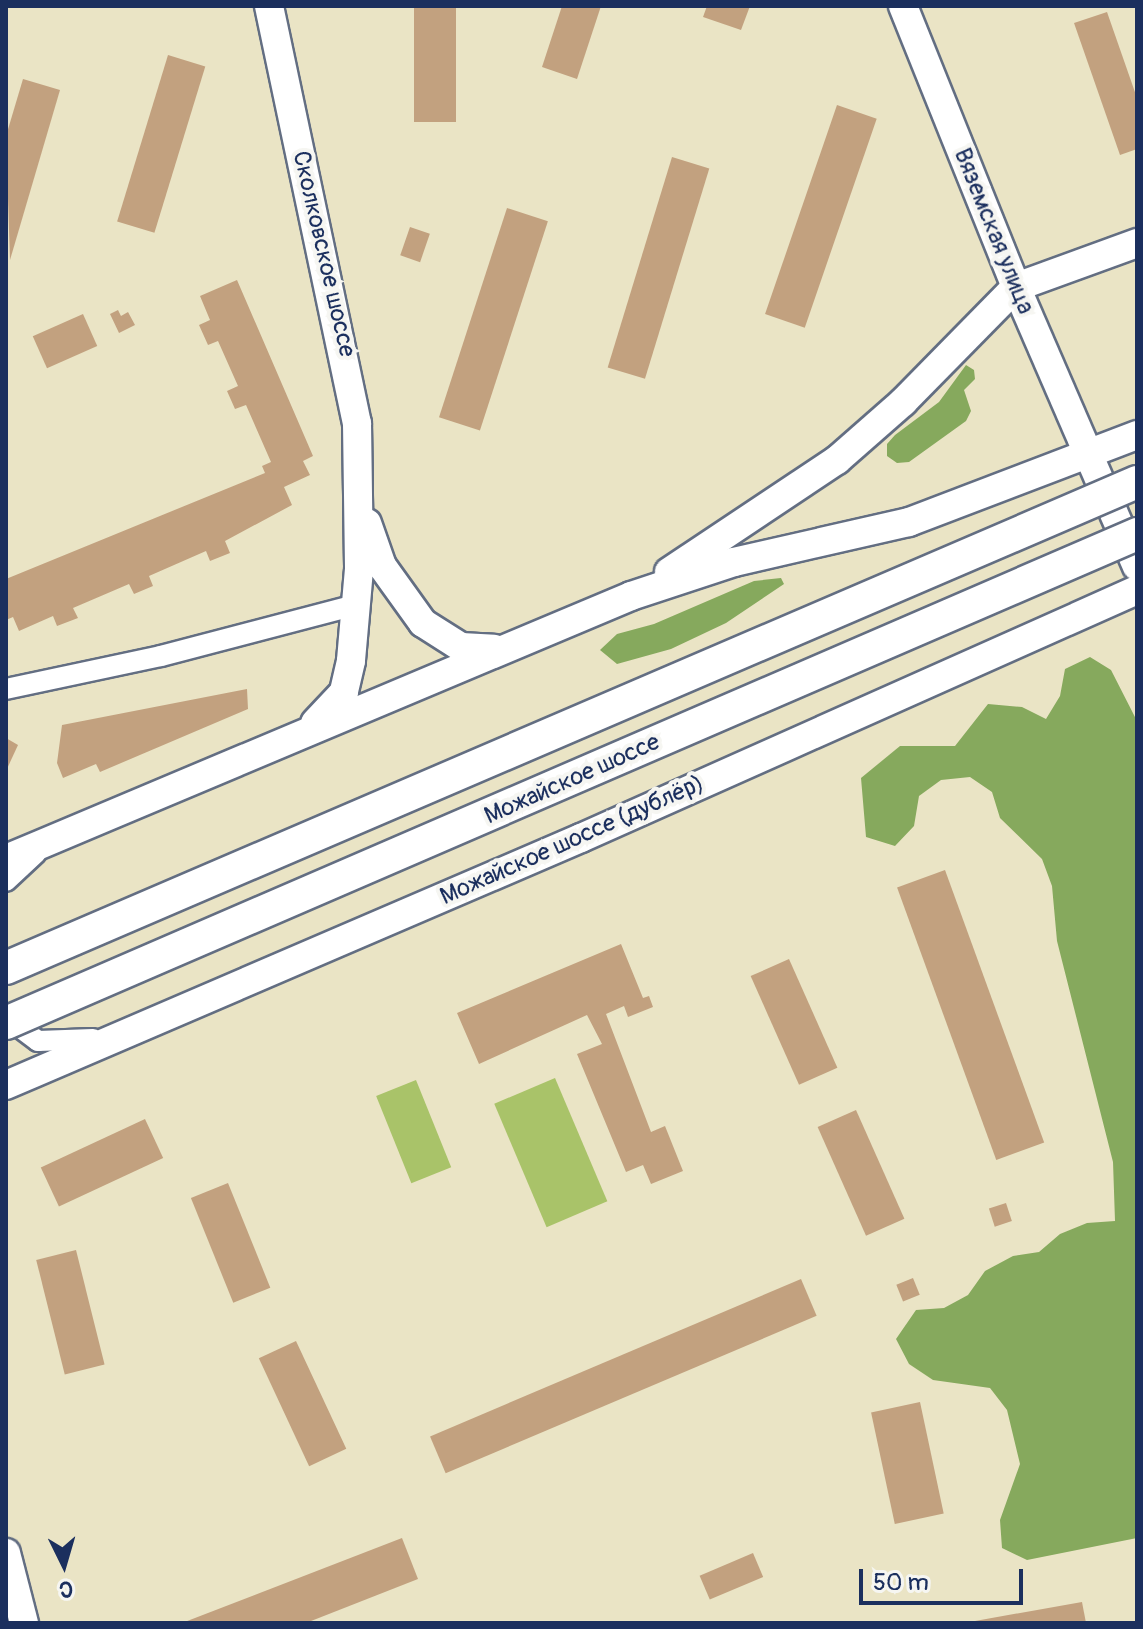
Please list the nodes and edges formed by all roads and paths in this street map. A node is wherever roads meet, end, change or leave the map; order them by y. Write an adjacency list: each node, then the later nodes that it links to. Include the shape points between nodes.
1 (269, 6): 8 (main road, Сколковское шоссе, via 353,383)
2 (903, 6): 4 (main road, Вяземская улица)
3 (1137, 243): 4 (main road)
4 (1016, 287): 6 (main road, Вяземская улица); 12 (main road, via 903,402 837,460)
5 (1137, 435): 6 (main road)
6 (1090, 454): 10 (main road, Вяземская улица); 12 (main road, via 909,522 763,554)
7 (1137, 482): 20 (main road, Можайское шоссе, bridge)
8 (360, 504): 13 (main road, Сколковское шоссе); 14 (main road, Сколковское шоссе, via 382,566 423,623 461,647)
9 (1137, 534): 22 (main road, Можайское шоссе, bridge)
10 (1137, 566)
11 (1137, 590): 23 (main road, Можайское шоссе (дублёр), via 566,845)
12 (631, 596): 14 (main road)
13 (356, 605): 15 (street, via 161,656); 16 (main road, Сколковское шоссе, via 344,692)
14 (505, 648): 16 (main road)
15 (6, 689)
16 (302, 734): 17 (main road)
17 (55, 838): 18 (main road); 19 (street)
18 (6, 859)
19 (6, 881)
20 (6, 968)
21 (6, 1017): 23 (street, via 38,1041 67,1043)
22 (6, 1023)
23 (122, 1033): 24 (main road, Можайское шоссе (дублёр))
24 (6, 1085)
25 (6, 1553): 26 (main road)
26 (24, 1623)

